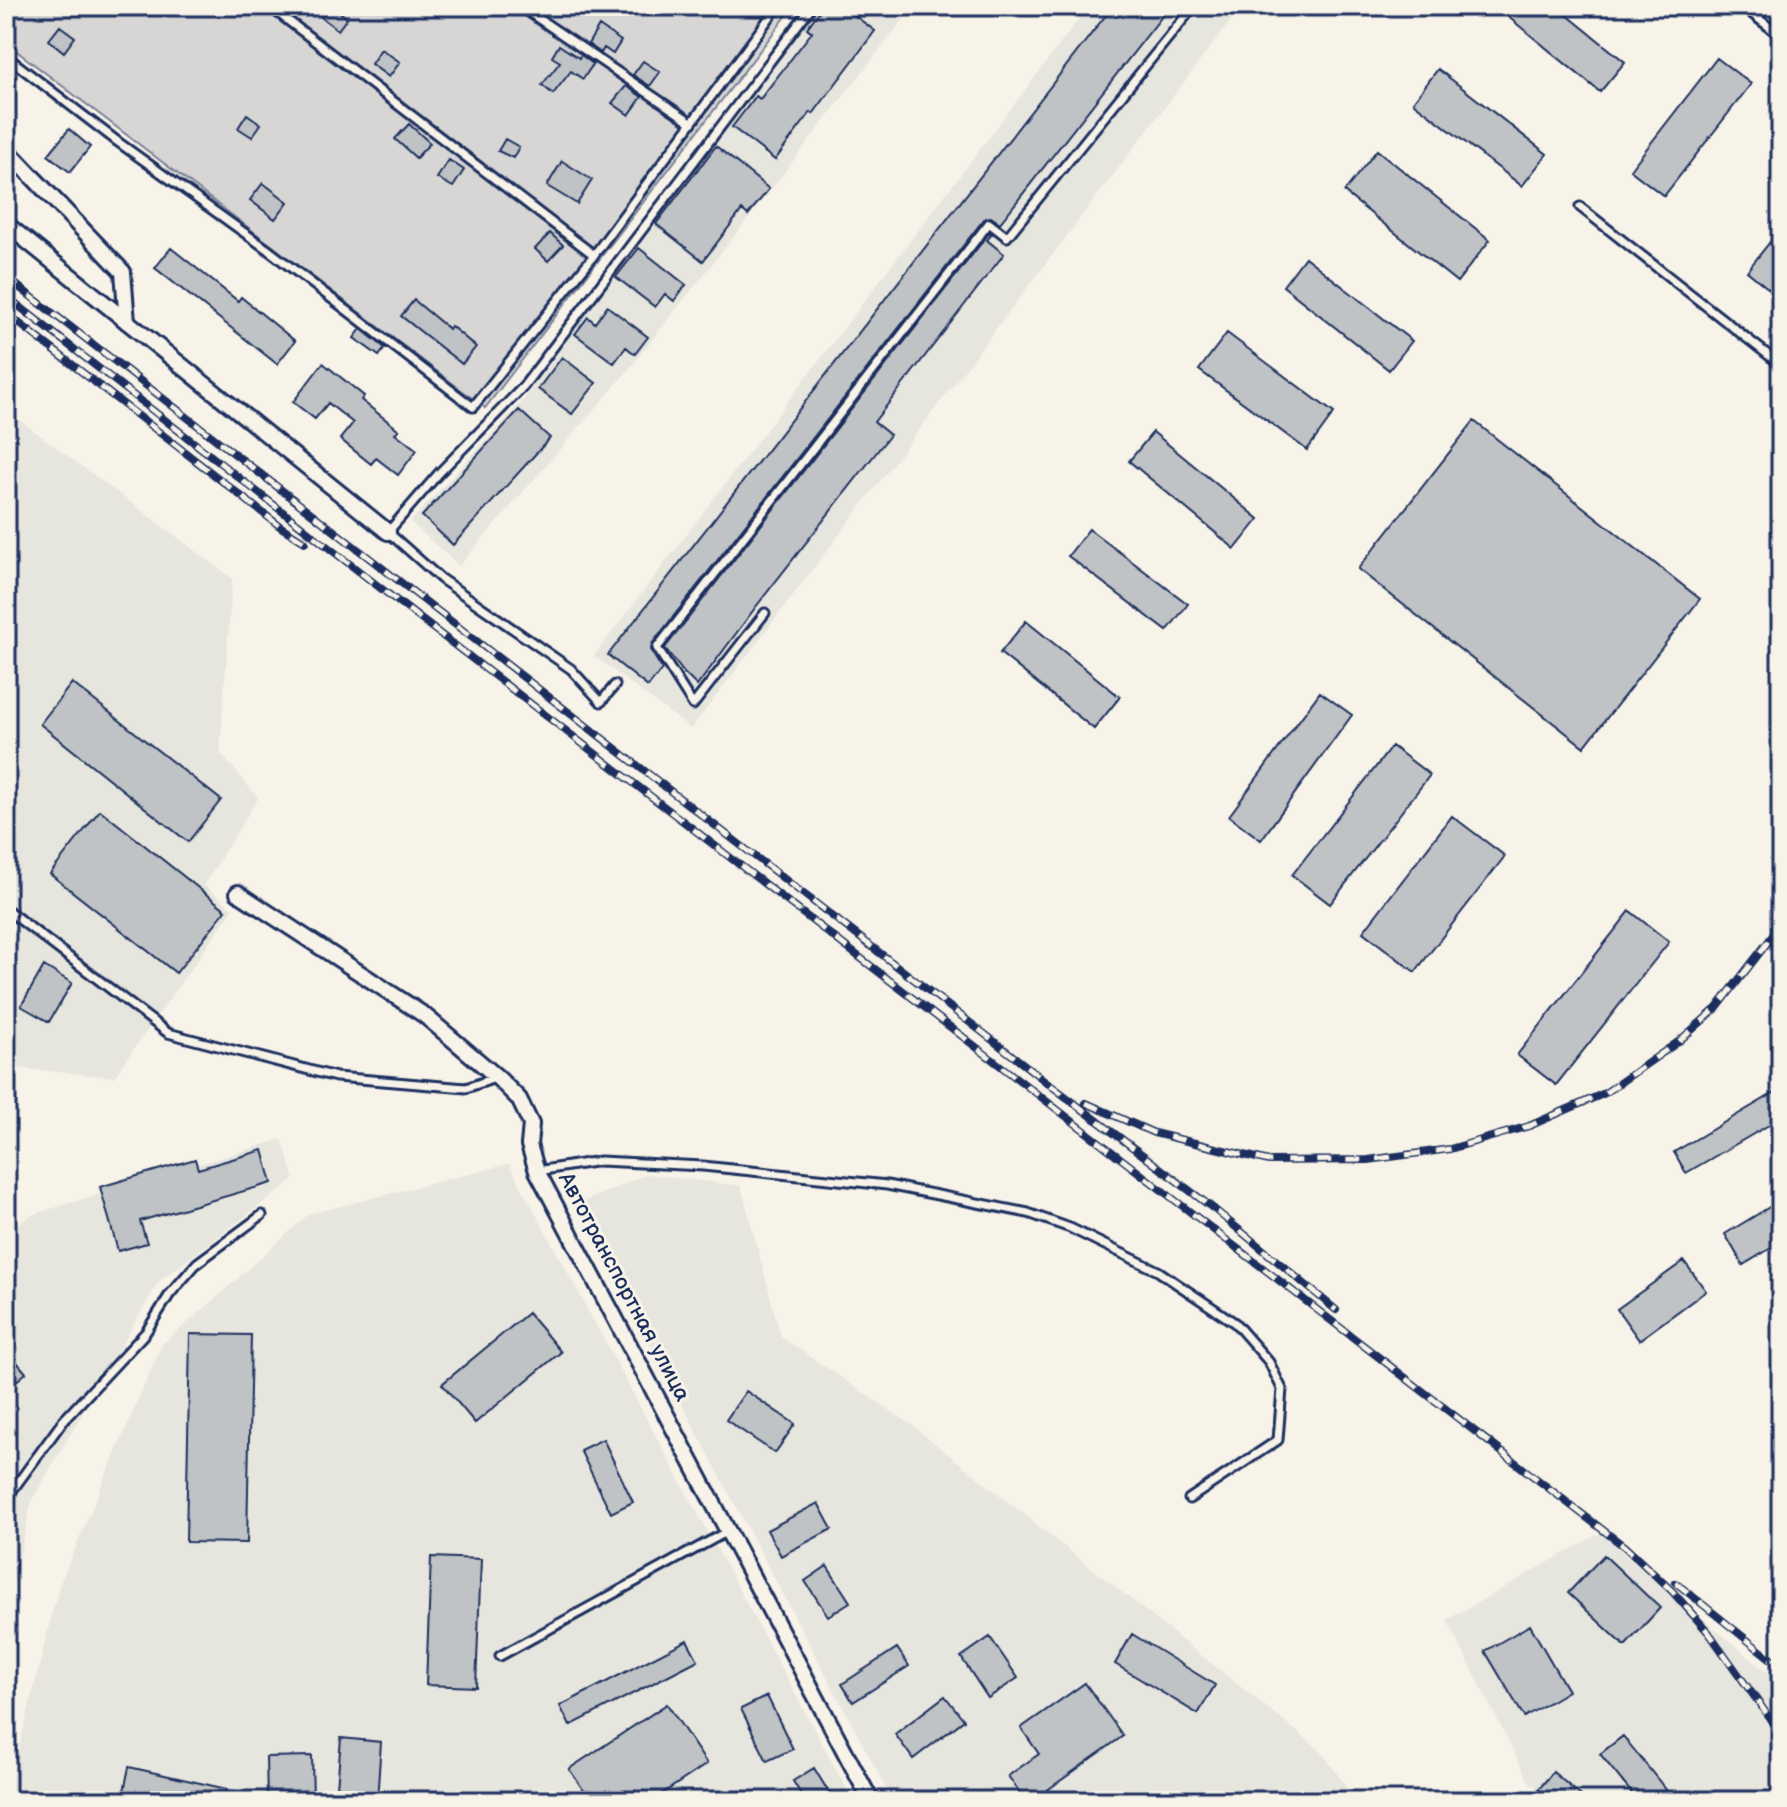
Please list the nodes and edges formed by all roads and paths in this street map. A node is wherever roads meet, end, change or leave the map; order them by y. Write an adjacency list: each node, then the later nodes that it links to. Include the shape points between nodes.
1 (269, 6): 13 (lane)
2 (520, 6): 9 (lane)
3 (778, 6): 9 (lane)
4 (812, 6): 16 (lane, via 523,387)
5 (1194, 6): 17 (lane, via 1007,237 989,223 657,648 693,705)
6 (1742, 6): 7 (lane)
7 (1781, 36)
8 (6, 56): 13 (lane, via 473,407)
9 (691, 122): 13 (lane)
10 (6, 149): 14 (street, via 123,272)
11 (1580, 207): 15 (lane)
12 (6, 224): 14 (street)
13 (594, 255)
14 (127, 322): 16 (street)
15 (1781, 365)
16 (388, 532): 18 (lane, via 441,579 571,669 601,702)
17 (765, 613)
18 (615, 685)
19 (238, 893): 21 (street, Автотранспортная улица, via 424,1015)
20 (6, 909): 21 (lane, via 168,1033 336,1077 466,1088)
21 (497, 1077): 22 (street, Автотранспортная улица, via 519,1099 531,1124 529,1145)
22 (537, 1171): 25 (lane, via 600,1161 887,1185 1028,1213 1158,1271 1235,1323 1269,1362 1282,1389 1278,1440); 26 (street, Автотранспортная улица)
23 (262, 1215): 24 (lane, via 197,1263 146,1332 63,1421)
24 (6, 1499)
25 (1189, 1499)
26 (728, 1531): 27 (lane); 28 (street, Автотранспортная улица)
27 (500, 1656)
28 (871, 1801)

